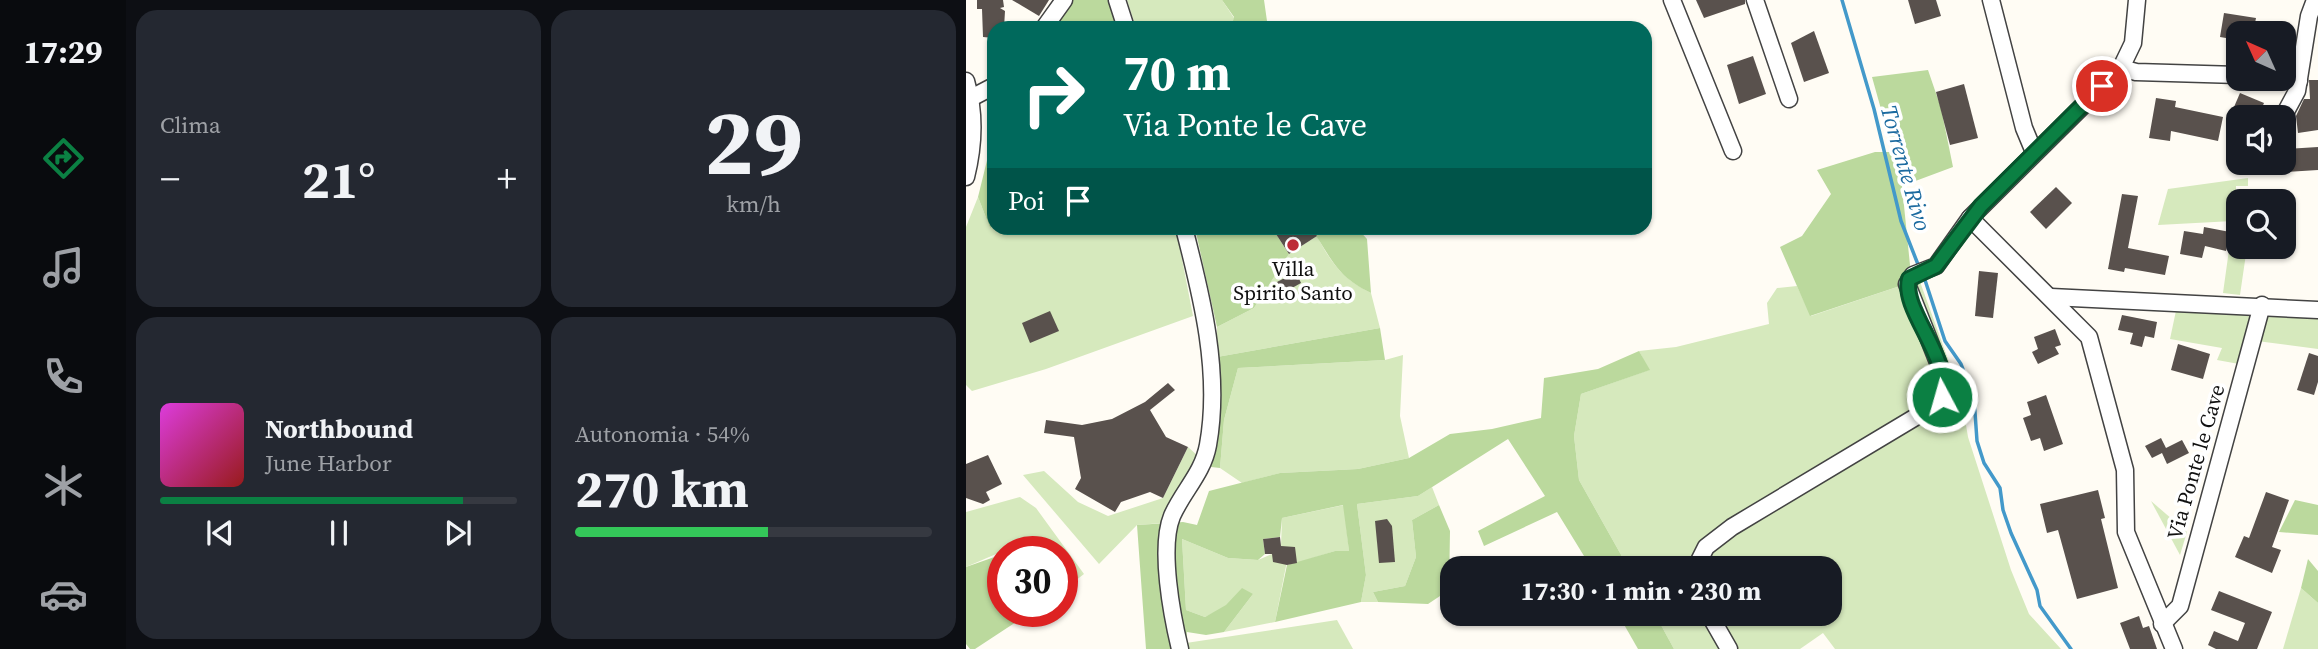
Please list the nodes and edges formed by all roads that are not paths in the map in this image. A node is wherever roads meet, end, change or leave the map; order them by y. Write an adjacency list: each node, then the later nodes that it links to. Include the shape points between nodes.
1 (1064, 0): 8 (street)
2 (1117, 0): 9 (street)
3 (1672, 0): 19 (street)
4 (1755, 0): 17 (street)
5 (1992, 0): 20 (street)
6 (2137, 0): 10 (street, via 2133,43)
7 (2315, 0): 14 (street)
8 (1049, 21)
9 (1124, 21)
10 (2121, 68): 11 (street); 20 (street)
11 (2226, 75)
12 (966, 81): 16 (street)
13 (2296, 81): 14 (street)
14 (2299, 81): 18 (street)
15 (987, 90): 16 (street)
16 (971, 98): 21 (street, via 973,134)
17 (1788, 99)
18 (2288, 105)
19 (1733, 151)
20 (2034, 152): 22 (street)
21 (966, 177)
22 (1970, 218): 24 (street); 27 (street, via 1926,270 1908,284 1943,375 1939,403 1732,527)
23 (1186, 235): 30 (street, via 1198,280 1213,397 1203,465 1172,516 1168,532 1168,585)
24 (2052, 297): 25 (street); 28 (street, via 2089,337 2125,470 2126,532)
25 (2262, 305): 26 (street); 28 (street, Via Ponte le Cave, via 2180,606)
26 (2318, 310)
27 (1702, 556)
28 (2162, 624): 32 (street)
29 (1716, 626): 31 (street)
30 (1180, 649)
31 (1729, 649)
32 (2174, 649)

